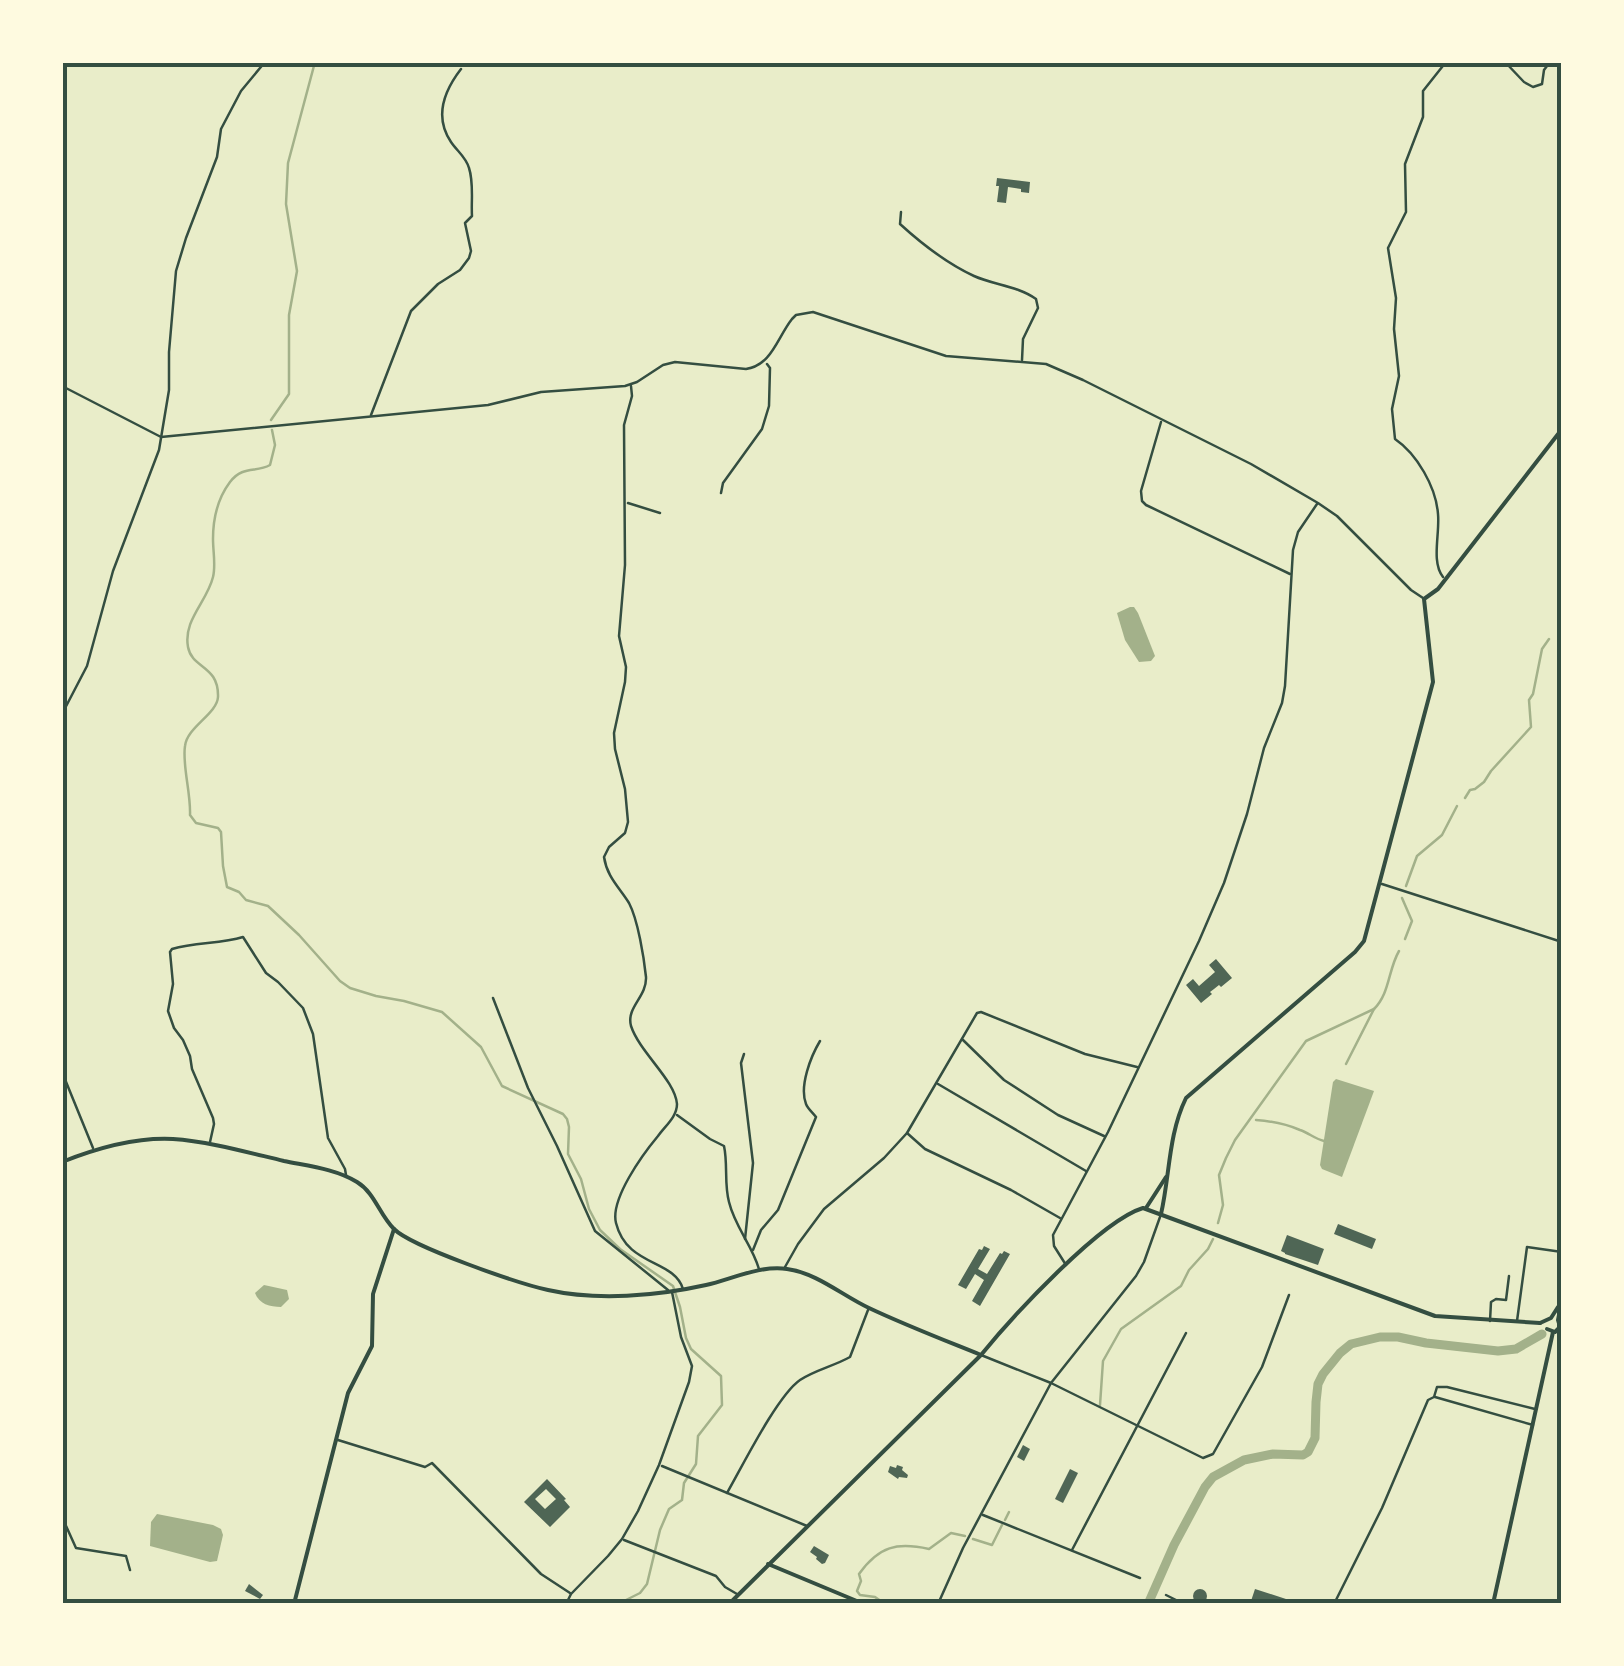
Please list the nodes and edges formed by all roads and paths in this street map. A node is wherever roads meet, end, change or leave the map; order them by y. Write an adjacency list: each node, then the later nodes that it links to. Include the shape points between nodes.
1 (265, 62): 14 (street, via 221,129 176,271)
2 (1446, 62): 20 (street, via 1423,91 1423,117 1405,164 1406,212 1388,248 1399,376 1392,426 1430,484 1438,510 1437,566)
3 (1506, 62): 4 (street, via 1533,87 1542,84)
4 (1550, 62)
5 (461, 69): 11 (street, via 441,110 444,130 470,172 470,258 411,312)
6 (901, 212): 8 (street, via 900,224 943,260 1036,298)
7 (766, 361): 8 (street, via 792,319 813,312 946,356); 9 (street, via 746,370 675,362); 15 (street, via 769,406 762,430)
8 (1022, 362): 12 (street, via 1046,364)
9 (630, 385): 11 (street); 16 (street)
10 (62, 386): 14 (street)
11 (372, 415): 14 (street)
12 (1162, 420): 17 (street); 19 (street, via 1142,501)
13 (1562, 429): 20 (main road)
14 (160, 437): 22 (street, via 87,666)
15 (722, 493)
16 (626, 502): 18 (street); 32 (street, via 619,636 626,667 614,740 628,822 604,857 632,910 646,976 631,1026 674,1090)
17 (1318, 502): 19 (street, via 1298,532); 21 (street)
18 (660, 513)
19 (1291, 575): 29 (street, via 1282,703 1224,882)
20 (1445, 579): 21 (main road)
21 (1424, 599): 23 (main road, via 1433,682)
22 (62, 714)
23 (1381, 883): 24 (street); 40 (main road, via 1355,952 1186,1098)
24 (1562, 942)
25 (493, 998): 52 (street, via 595,1231)
26 (962, 1038): 29 (street, via 981,1012); 31 (street); 34 (street, via 1004,1080)
27 (820, 1041): 46 (street, via 809,1058 806,1085 806,1104 816,1118 778,1210)
28 (744, 1054): 45 (street, via 753,1164)
29 (1139, 1068): 34 (street)
30 (62, 1072): 36 (street)
31 (938, 1084): 33 (street); 38 (street)
32 (676, 1114): 45 (street, via 724,1146 729,1202); 52 (street, via 623,1190 615,1214 629,1247 681,1281)
33 (907, 1133): 43 (street, via 924,1149); 49 (street, via 824,1209)
34 (1105, 1137): 38 (street)
35 (209, 1146): 36 (main road, via 159,1139); 39 (main road); 39 (street, via 213,1118 168,1011 170,952 244,937 266,973 303,1008 314,1034 328,1138)
36 (94, 1150): 37 (main road)
37 (62, 1162)
38 (1088, 1172): 43 (street)
39 (346, 1176): 44 (main road, via 368,1192)
40 (1166, 1177): 41 (main road); 42 (main road)
41 (1146, 1208): 42 (main road); 48 (main road, via 1127,1215)
42 (1161, 1214): 56 (main road, via 1424,1313); 65 (street, via 1136,1276)
43 (1061, 1219): 48 (street, via 1052,1241)
44 (394, 1229): 52 (main road, via 549,1291 600,1296); 70 (main road, via 372,1294 370,1352 348,1394)
45 (745, 1240): 46 (street)
46 (753, 1250): 50 (street)
47 (1562, 1252): 59 (street, via 1527,1246)
48 (1066, 1265): 64 (main road)
49 (785, 1269): 50 (main road); 55 (main road)
50 (760, 1271): 52 (main road)
51 (1509, 1276): 56 (street, via 1506,1300 1492,1302)
52 (675, 1290): 71 (street, via 692,1373)
53 (1288, 1295): 69 (street, via 1262,1367 1213,1454 1204,1458)
54 (1562, 1298): 57 (main road); 58 (main road)
55 (868, 1308): 64 (main road); 72 (street, via 850,1357 790,1389)
56 (1490, 1320): 59 (main road)
57 (1549, 1320): 58 (main road); 60 (main road); 62 (main road)
58 (1558, 1320): 61 (main road)
59 (1516, 1322): 60 (main road)
60 (1540, 1323): 62 (main road)
61 (1561, 1331): 62 (main road)
62 (1551, 1332): 67 (main road)
63 (1186, 1333): 69 (street)
64 (981, 1355): 65 (street); 75 (main road)
65 (1050, 1383): 69 (street); 73 (street)
66 (1434, 1397): 67 (street, via 1437,1387 1447,1386); 68 (street); 90 (street)
67 (1536, 1410): 68 (main road)
68 (1533, 1425): 91 (main road)
69 (1138, 1427): 77 (street)
70 (338, 1440): 81 (street, via 425,1467 432,1462 541,1574); 84 (main road)
71 (659, 1464): 72 (street); 76 (street)
72 (726, 1494): 75 (street)
73 (981, 1514): 77 (street); 88 (street)
74 (62, 1518): 79 (street, via 76,1548 126,1556)
75 (808, 1526): 78 (main road)
76 (622, 1539): 81 (street); 82 (street, via 716,1576)
77 (1072, 1550): 80 (street)
78 (768, 1564): 82 (main road); 87 (main road)
79 (130, 1570)
80 (1140, 1578)
81 (571, 1594): 85 (street)
82 (738, 1594): 86 (main road)
83 (1166, 1595): 89 (street)
84 (294, 1604)
85 (566, 1604)
86 (729, 1604)
87 (864, 1604)
88 (938, 1604)
89 (1184, 1604)
90 (1334, 1604)
91 (1493, 1604)

